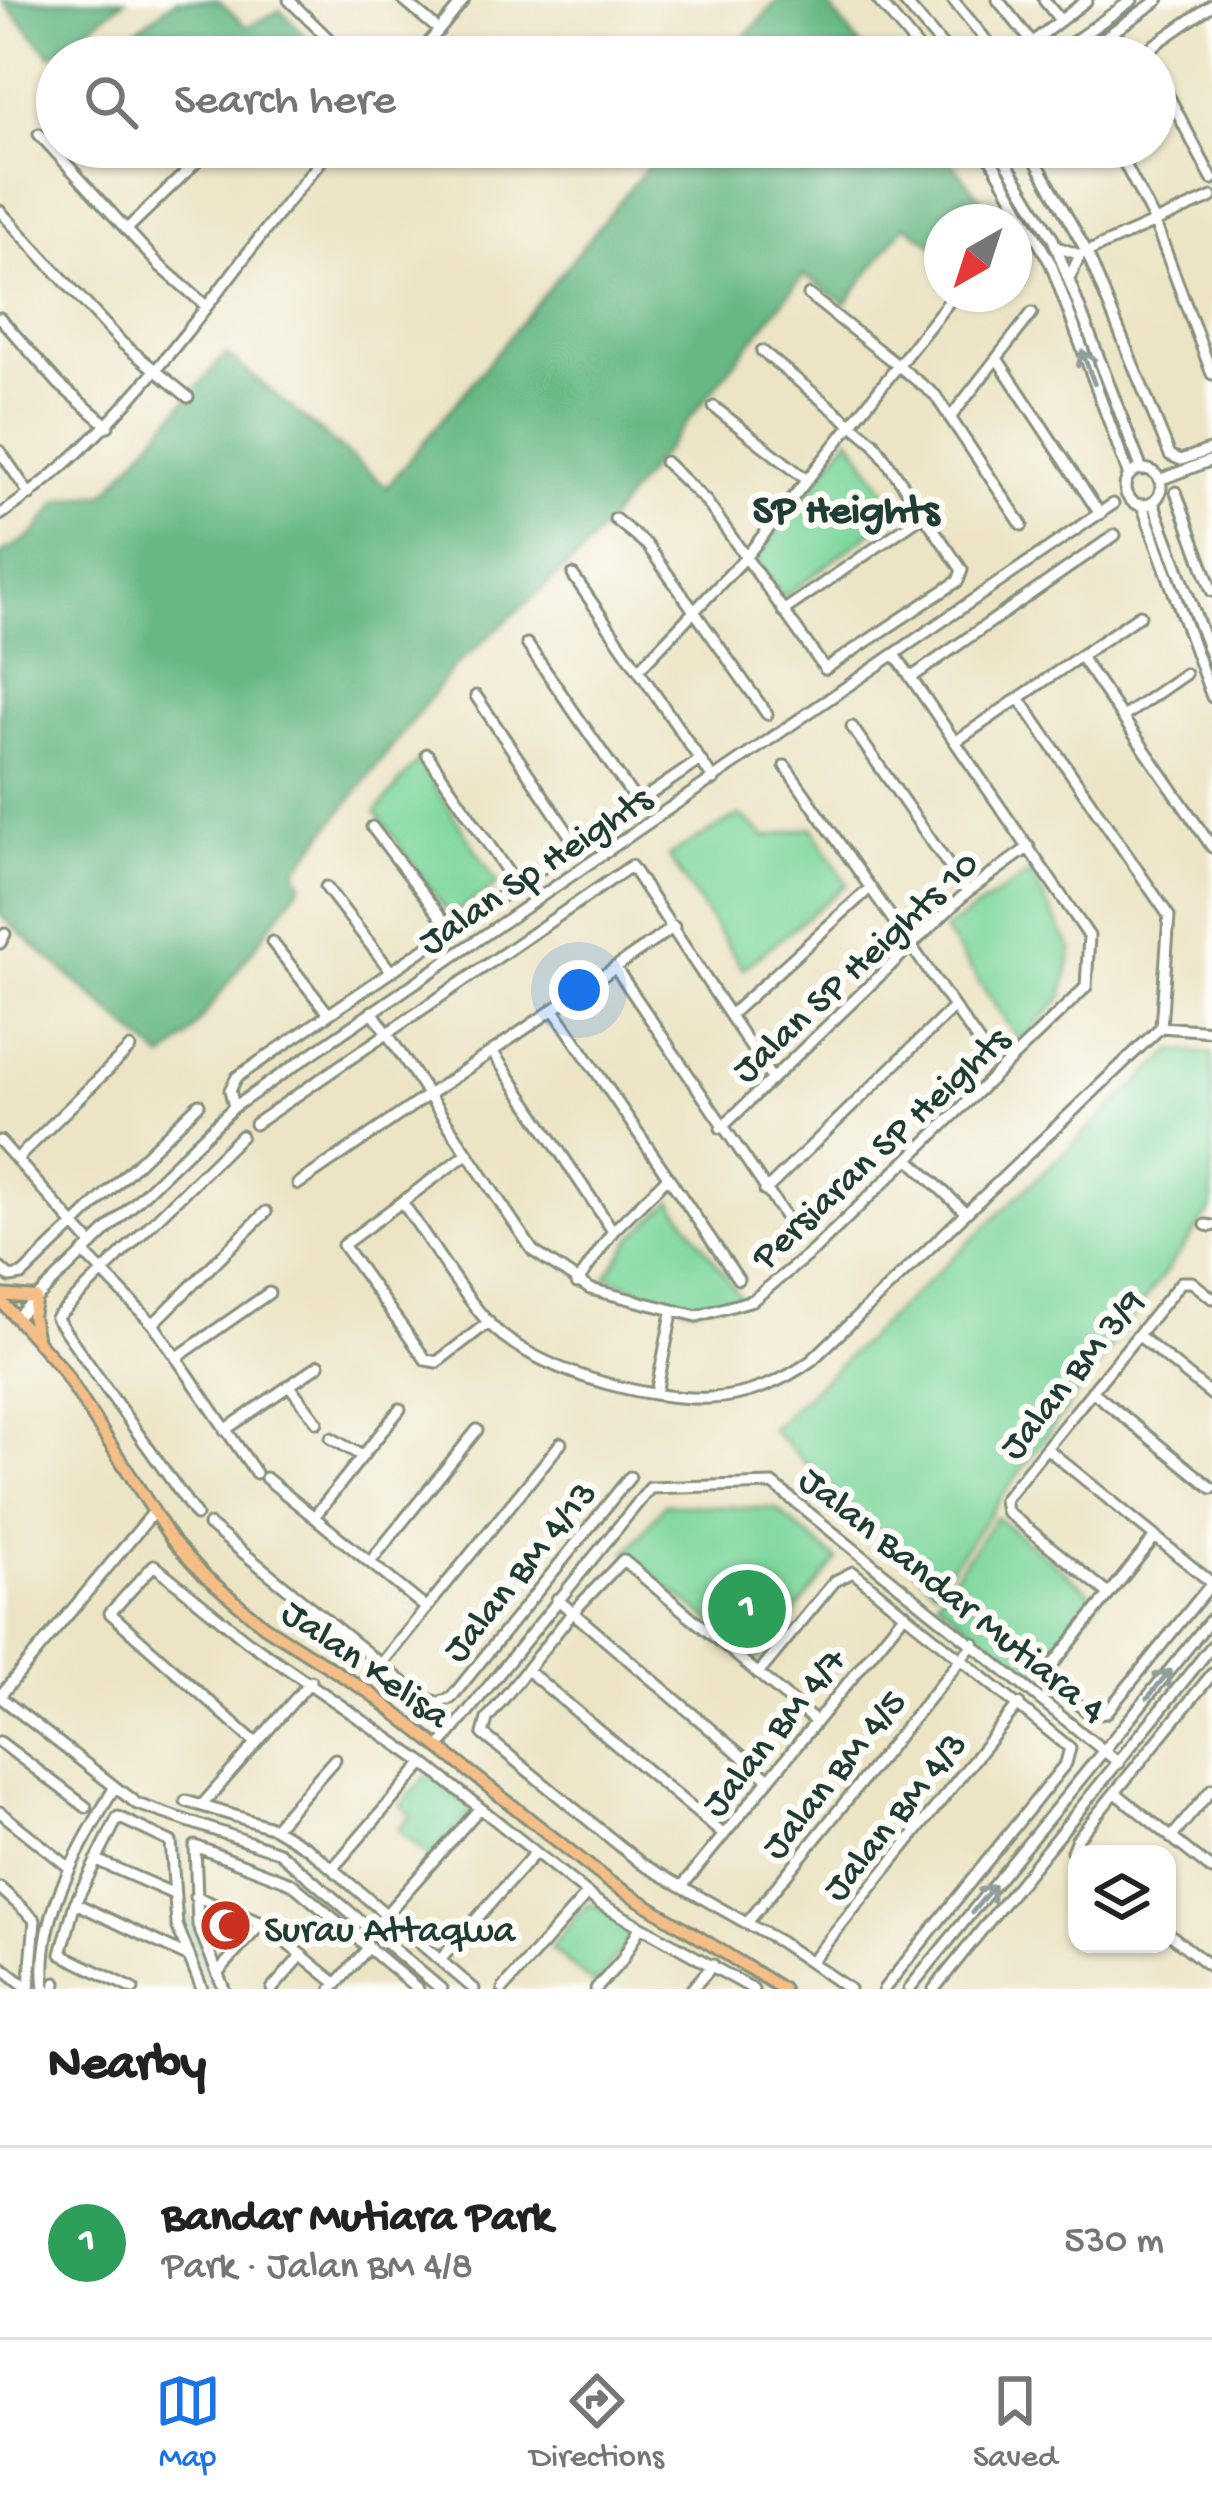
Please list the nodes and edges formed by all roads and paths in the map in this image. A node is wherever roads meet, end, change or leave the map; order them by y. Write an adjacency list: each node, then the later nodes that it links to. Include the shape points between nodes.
1 (289, 0): 15 (street)
2 (403, 0): 14 (street)
3 (464, 0): 14 (street)
4 (878, 0): 17 (street)
5 (903, 0): 18 (street)
6 (953, 0): 19 (street)
7 (998, 0): 20 (street)
8 (1043, 0): 13 (street)
9 (1087, 0): 13 (street)
10 (1132, 0): 22 (street)
11 (1158, 0): 23 (street)
12 (1210, 11): 24 (street)
13 (1060, 20): 21 (street)
14 (439, 30): 16 (street)
15 (326, 36)
16 (434, 36)
17 (908, 36)
18 (934, 36)
19 (983, 36)
20 (1027, 36)
21 (1040, 36)
22 (1081, 36)
23 (1107, 36)
24 (1172, 36)
25 (1176, 110): 33 (street)
26 (70, 168): 37 (street)
27 (190, 168): 37 (street)
28 (316, 168): 42 (street)
29 (996, 168): 61 (street, one-way to 29, via 1052,264)
30 (1010, 168): 38 (street)
31 (1039, 168): 39 (street)
32 (1126, 168): 36 (street)
33 (1212, 179)
34 (1212, 197): 36 (street)
35 (0, 211): 49 (street)
36 (1154, 223): 39 (street); 50 (street)
37 (127, 229): 42 (street)
38 (1055, 244): 39 (street); 40 (street)
39 (1084, 254): 40 (street); 56 (street, via 1170,455 1181,460)
40 (1069, 279): 60 (street)
41 (809, 295): 48 (street)
42 (205, 305): 49 (street)
43 (940, 312): 48 (street)
44 (1032, 313): 47 (street)
45 (0, 318): 55 (street)
46 (762, 351): 54 (street)
47 (998, 360): 53 (street); 69 (street)
48 (898, 364): 53 (street); 54 (street)
49 (154, 370): 51 (street); 55 (street)
50 (1212, 374)
51 (188, 398)
52 (715, 407): 62 (street)
53 (950, 418): 72 (street)
54 (852, 423): 62 (street); 68 (street)
55 (108, 425): 65 (street)
56 (1212, 449)
57 (0, 451): 65 (street)
58 (1212, 460): 63 (street)
59 (665, 462): 74 (street, via 696,488)
60 (1142, 470): 61 (street); 63 (street)
61 (1129, 476): 66 (street, via 1127,496)
62 (807, 480): 74 (street)
63 (1159, 480): 66 (street)
64 (1176, 492): 76 (street)
65 (30, 495): 70 (street)
66 (1148, 503): 83 (street); 88 (street)
67 (1113, 504): 69 (street, Jalan Sp Heights)
68 (925, 514): 77 (street); 77 (street, via 962,569 951,587 824,670)
69 (1100, 514): 81 (street, Jalan Sp Heights)
70 (0, 515)
71 (615, 519): 78 (street, via 647,545)
72 (1022, 525)
73 (1115, 535): 86 (street)
74 (746, 558): 77 (street); 78 (street)
75 (573, 575): 84 (street)
76 (1212, 591)
77 (783, 611)
78 (694, 615): 84 (street); 90 (street)
79 (1140, 615): 82 (street)
80 (527, 644): 98 (street)
81 (896, 656): 86 (street, Persiaran SP Heights); 97 (street, Jalan Sp Heights)
82 (1080, 656): 89 (street); 91 (street)
83 (1212, 659)
84 (639, 669): 95 (street)
85 (1185, 674): 91 (street)
86 (912, 677): 93 (street, Persiaran SP Heights)
87 (476, 696): 100 (street)
88 (1212, 697)
89 (1019, 698): 93 (street); 118 (street, via 1169,916)
90 (766, 714)
91 (1123, 717): 102 (street)
92 (852, 727): 106 (street)
93 (956, 742): 101 (street, Persiaran SP Heights)
94 (427, 754): 103 (street)
95 (700, 760): 97 (street); 98 (street)
96 (784, 766): 105 (street)
97 (714, 780): 116 (street, Jalan Sp Heights)
98 (636, 801): 100 (street)
99 (372, 827): 108 (street)
100 (575, 843): 103 (street)
101 (1029, 848): 106 (street, Jalan SP Heights 10); 134 (street, Persiaran SP Heights, via 1089,936 1086,987)
102 (1212, 848)
103 (515, 884): 108 (street)
104 (326, 886): 112 (street)
105 (870, 887): 110 (street); 117 (street)
106 (967, 892): 110 (street, Jalan SP Heights 10)
107 (674, 928): 111 (street); 117 (street); 120 (street, via 631,866)
108 (450, 929): 112 (street)
109 (272, 942): 115 (street)
110 (910, 947): 113 (street); 124 (street, Jalan SP Heights 10)
111 (615, 968): 114 (street); 129 (street)
112 (390, 970): 115 (street)
113 (953, 1008): 123 (street); 137 (street)
114 (554, 1010): 122 (street); 135 (street)
115 (327, 1012): 127 (street, via 237,1076)
116 (372, 1012): 120 (street, Persiaran SP Heights); 127 (street, Jalan Sp Heights)
117 (730, 1016): 124 (street)
118 (1161, 1027): 119 (street); 140 (street)
119 (1212, 1030)
120 (386, 1035): 125 (street, Persiaran SP Heights); 128 (street)
121 (130, 1048): 133 (street)
122 (492, 1051): 125 (street); 143 (street)
123 (987, 1054)
124 (772, 1079): 129 (street, Jalan SP Heights 10)
125 (425, 1096): 132 (street, Persiaran SP Heights); 136 (street)
126 (199, 1104): 141 (street)
127 (234, 1107): 144 (street, Jalan Sp Heights)
128 (255, 1124)
129 (721, 1128): 137 (street)
130 (241, 1136): 146 (street)
131 (0, 1141): 133 (street)
132 (464, 1156): 138 (street); 148 (street, Persiaran SP Heights, via 533,1251)
133 (17, 1159): 141 (street)
134 (909, 1160): 140 (street); 153 (street, Persiaran SP Heights, via 753,1300 716,1314)
135 (667, 1178): 143 (street); 147 (street)
136 (298, 1184)
137 (765, 1191): 142 (street)
138 (402, 1202): 155 (street); 155 (street, via 344,1250 426,1360 437,1362)
139 (266, 1211): 156 (street)
140 (965, 1212): 163 (street, via 797,1372 716,1398)
141 (74, 1225): 144 (street); 145 (street, via 22,1275)
142 (792, 1227)
143 (613, 1231): 148 (street)
144 (88, 1249): 146 (street); 151 (street, Jalan Sp Heights)
145 (0, 1268)
146 (104, 1270): 156 (street); 178 (street, via 59,1312 56,1325)
147 (738, 1280)
148 (577, 1283): 153 (street, Persiaran SP Heights)
149 (269, 1293): 159 (street)
150 (0, 1298): 151 (main road); 154 (main road, Jalan Kelisa)
151 (36, 1298): 154 (street, Jalan Sp Heights); 158 (main road)
152 (1212, 1298): 157 (street, Jalan BM 3/9, via 1186,1279)
153 (672, 1313): 163 (street)
154 (17, 1317): 158 (main road, Jalan Kelisa)
155 (489, 1322): 163 (street, via 515,1346 557,1366)
156 (153, 1324): 159 (street)
157 (1138, 1335): 162 (street, Jalan BM 3/9); 164 (street)
158 (37, 1339): 177 (main road, Jalan Kelisa)
159 (176, 1358): 167 (street)
160 (319, 1365): 161 (street)
161 (289, 1385): 166 (street); 167 (street)
162 (1092, 1391): 171 (street, Jalan BM 3/9); 175 (street)
163 (656, 1393)
164 (1212, 1395)
165 (400, 1409): 172 (street)
166 (317, 1422)
167 (225, 1430): 179 (street, via 261,1475)
168 (477, 1430): 184 (street)
169 (331, 1438): 172 (street)
170 (561, 1443): 188 (street)
171 (1046, 1448): 181 (street); 186 (street, Jalan BM 3/9, via 1003,1506)
172 (362, 1456): 179 (street)
173 (1212, 1466): 175 (street)
174 (630, 1478): 182 (street, Jalan BM 4/13)
175 (1201, 1479): 176 (street)
176 (1212, 1488)
177 (153, 1513): 200 (street); 205 (main road, Jalan Kelisa, via 188,1559 247,1612)
178 (196, 1515)
179 (314, 1516): 184 (street)
180 (208, 1525): 195 (street)
181 (1155, 1537): 185 (street); 186 (street)
182 (578, 1541): 183 (street); 195 (street, Jalan BM 4/13, via 451,1698 428,1700)
183 (594, 1554): 187 (street, Jalan Bandar Mutiara 4); 192 (street, Jalan Bandar Mutiara 4, via 650,1488 773,1484)
184 (370, 1562): 188 (street)
185 (1212, 1583): 186 (street, via 1100,1716 1047,1673)
186 (1109, 1594)
187 (557, 1599): 189 (street); 205 (street, Jalan Bandar Mutiara 4)
188 (426, 1608): 195 (street)
189 (573, 1612): 196 (street); 197 (street, via 623,1560); 210 (street)
190 (905, 1613): 194 (street); 197 (street, via 847,1572); 202 (street, Jalan BM 4/7)
191 (1212, 1618): 206 (street, one-way to 191)
192 (974, 1643): 194 (street, Jalan BM 4/5); 206 (street, Jalan Bandar Mutiara 4)
193 (1212, 1646): 209 (street)
194 (962, 1658): 201 (street); 236 (street, Jalan BM 4/5)
195 (381, 1664)
196 (527, 1670): 220 (street); 228 (street, via 482,1734 626,1852)
197 (758, 1674): 202 (street)
198 (1212, 1674): 213 (street)
199 (311, 1681): 204 (street); 204 (street, via 246,1640 160,1567 146,1570 110,1613); 208 (street)
200 (0, 1696): 212 (street)
201 (1019, 1703): 244 (street, Jalan BM 4/3); 266 (street, via 1066,1741 1066,1763)
202 (816, 1722): 210 (street, Jalan BM 4/7)
203 (4, 1743): 216 (street)
204 (256, 1743): 215 (street)
205 (440, 1746): 264 (main road, Jalan Kelisa, via 608,1881)
206 (1105, 1751): 209 (street, Jalan Bandar Mutiara 4); 267 (street, one-way to 206)
207 (335, 1759): 219 (street)
208 (424, 1763): 217 (street); 226 (street)
209 (1119, 1763): 268 (street)
210 (769, 1779): 220 (street, Jalan BM 4/7)
211 (1212, 1789): 221 (street)
212 (113, 1790): 225 (street); 238 (street, via 279,1852)
213 (1116, 1793): 221 (street); 222 (street)
214 (186, 1801): 215 (street)
215 (202, 1805): 219 (street)
216 (86, 1807)
217 (480, 1808): 223 (street); 234 (street)
218 (0, 1813): 225 (street)
219 (274, 1828): 226 (street)
220 (724, 1834): 228 (street, Jalan BM 4/7)
221 (1172, 1838): 227 (street)
222 (1073, 1845)
223 (535, 1852): 231 (street); 243 (street)
224 (96, 1860): 230 (street); 230 (street, via 121,1817 168,1839); 233 (street)
225 (70, 1868): 251 (street, via 49,1933)
226 (333, 1868): 234 (street)
227 (1212, 1870)
228 (682, 1885): 236 (street)
229 (0, 1888): 253 (street, via 34,1920)
230 (173, 1894): 242 (street)
231 (587, 1894): 237 (street); 260 (street)
232 (196, 1897): 235 (street); 240 (street, via 195,1846 274,1873); 249 (street, via 197,1925)
233 (75, 1903): 242 (street); 254 (street, via 62,1954)
234 (387, 1914): 238 (street); 243 (street)
235 (262, 1923): 241 (street); 249 (street)
236 (747, 1923): 244 (street)
237 (640, 1927): 245 (street); 261 (street)
238 (373, 1929): 248 (street)
239 (1176, 1939): 247 (street)
240 (369, 1947): 250 (street); 252 (street)
241 (302, 1954): 250 (street); 257 (street)
242 (189, 1957): 255 (street)
243 (440, 1960): 259 (street)
244 (811, 1962): 265 (street)
245 (713, 1965): 262 (street); 263 (street)
246 (0, 1966): 253 (street)
247 (1212, 1968)
248 (421, 1971): 252 (street); 258 (street)
249 (218, 1972): 256 (street)
250 (334, 1986)
251 (52, 1987)
252 (412, 1987)
253 (29, 1989)
254 (133, 1989)
255 (202, 1989)
256 (224, 1989)
257 (272, 1989)
258 (441, 1989)
259 (474, 1989)
260 (503, 1989)
261 (596, 1989)
262 (692, 1989)
263 (752, 1989)
264 (783, 1989)
265 (848, 1989)
266 (884, 1989)
267 (909, 1989)
268 (934, 1989)

